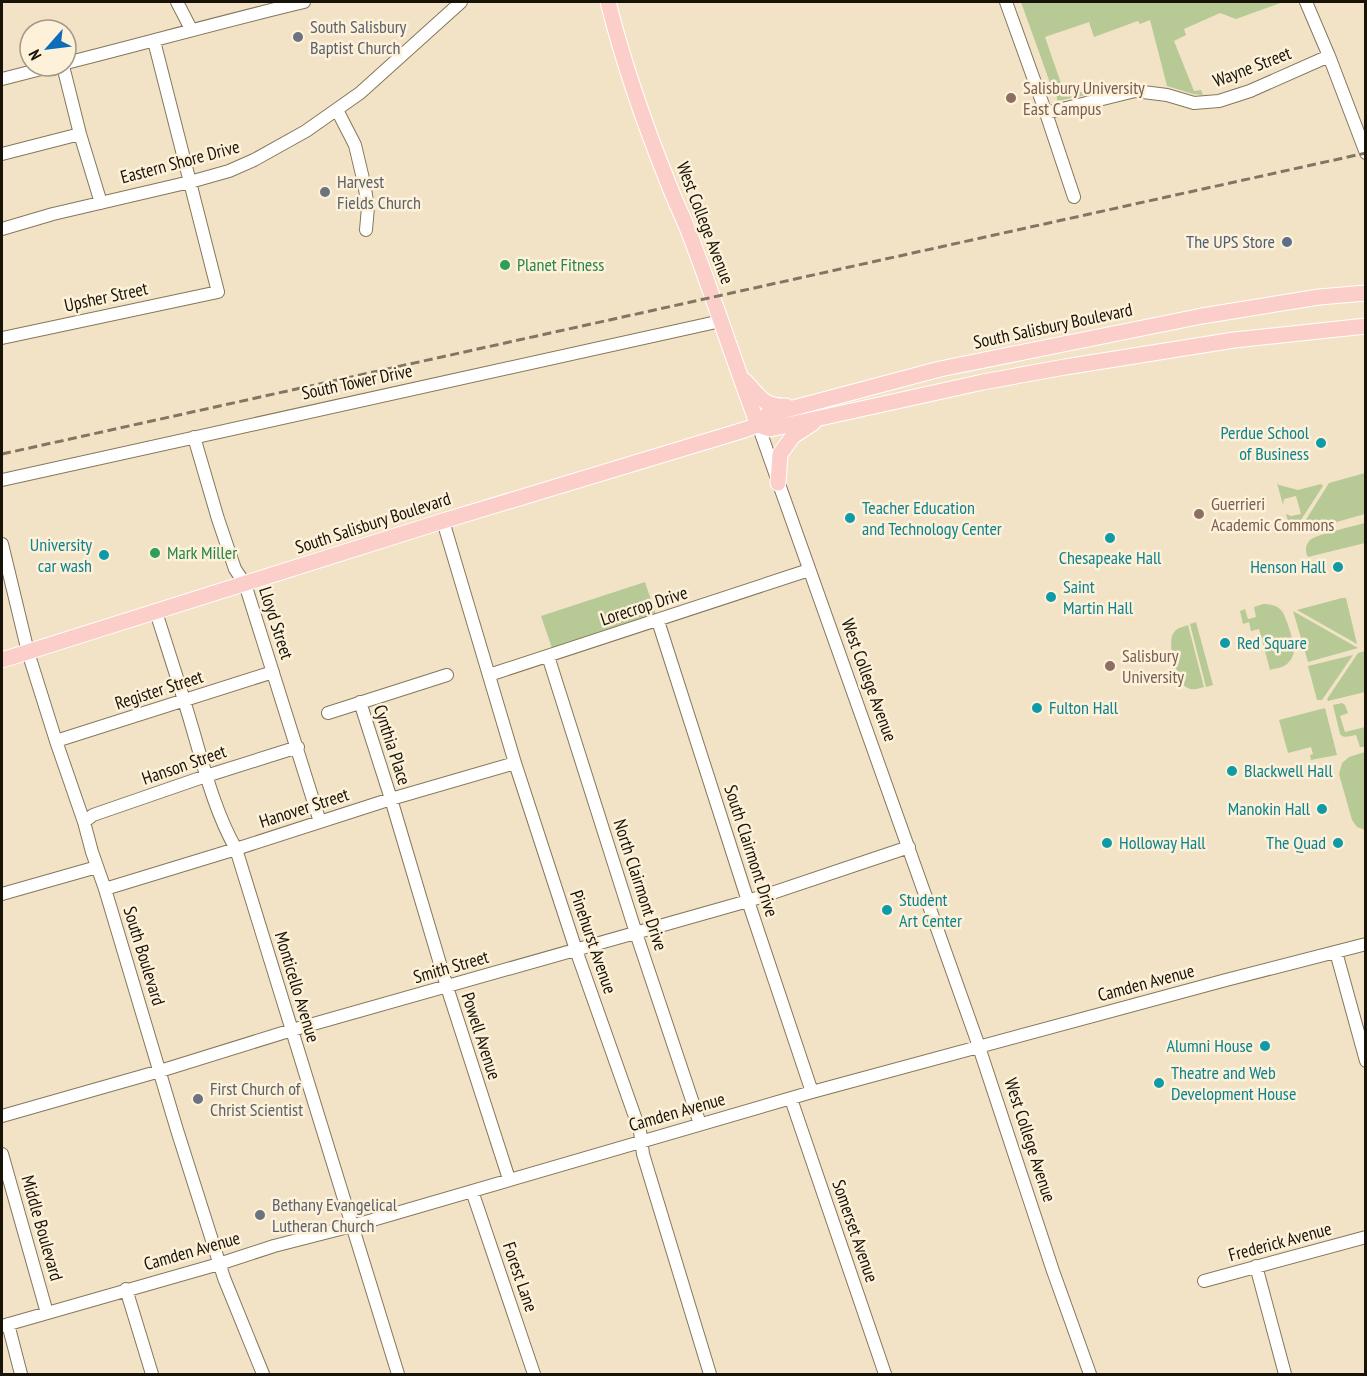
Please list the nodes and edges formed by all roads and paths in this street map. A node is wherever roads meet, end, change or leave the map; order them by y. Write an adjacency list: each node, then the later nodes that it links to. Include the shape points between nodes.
1 (177, 2): 7 (street)
2 (303, 2): 7 (street)
3 (461, 2): 14 (street, Eastern Shore Drive)
4 (608, 2): 25 (main road, West College Avenue, via 666,179)
5 (1006, 2): 15 (street)
6 (1310, 3): 9 (street)
7 (191, 29): 8 (street)
8 (154, 41): 10 (street); 19 (street)
9 (1329, 56): 15 (street, Wayne Street, via 1219,101 1194,103 1135,91); 17 (street)
10 (78, 60)
11 (18, 75): 13 (street)
12 (66, 78): 16 (street)
13 (2, 79)
14 (338, 110): 19 (street, Eastern Shore Drive, via 255,160); 23 (street, via 355,145 364,183)
15 (1046, 113): 20 (street)
16 (80, 134): 18 (street); 21 (street)
17 (1365, 153)
18 (2, 154)
19 (190, 182): 21 (street, Eastern Shore Drive); 27 (street, Upsher Street, via 218,292)
20 (1074, 197)
21 (101, 203): 22 (street, Eastern Shore Drive)
22 (2, 229)
23 (366, 230)
24 (1365, 293): 28 (main road, South Salisbury Boulevard, via 1202,316)
25 (721, 321): 29 (main road, West College Avenue); 34 (street, South Tower Drive)
26 (1365, 326): 30 (main road, South Salisbury Boulevard, via 1232,340)
27 (2, 338)
28 (1045, 347): 30 (main road, via 1026,360 987,368 981,374); 31 (main road, South Salisbury Boulevard)
29 (741, 377): 31 (main road, via 769,404); 33 (main road, West College Avenue)
30 (983, 382): 32 (main road, South Salisbury Boulevard)
31 (797, 406): 33 (main road, South Salisbury Boulevard, via 767,415)
32 (821, 418): 33 (main road, South Salisbury Boulevard, via 770,429); 36 (main road, via 793,436 780,454)
33 (758, 425): 36 (street, West College Avenue); 37 (main road, South Salisbury Boulevard)
34 (194, 436): 35 (street, South Tower Drive); 40 (street, Lloyd Street, via 218,519)
35 (2, 480)
36 (778, 483): 39 (street, West College Avenue)
37 (443, 521): 40 (main road, South Salisbury Boulevard); 48 (street, Pinehurst Avenue)
38 (2, 544): 43 (street, South Boulevard)
39 (809, 570): 42 (street, Lorecrop Drive); 59 (street, West College Avenue)
40 (245, 584): 41 (main road, South Salisbury Boulevard); 46 (street, Lloyd Street)
41 (156, 612): 43 (main road, South Salisbury Boulevard); 49 (street, Monticello Avenue)
42 (658, 621): 44 (street, Lorecrop Drive); 64 (street, South Clairmont Drive)
43 (28, 652): 45 (main road, South Salisbury Boulevard); 52 (street, South Boulevard)
44 (548, 656): 48 (street, Lorecrop Drive); 65 (street, North Clairmont Drive)
45 (2, 660)
46 (273, 672): 49 (street, Register Street); 53 (street, Lloyd Street)
47 (447, 675): 50 (street, Cynthia Place)
48 (489, 675): 54 (street, Pinehurst Avenue)
49 (184, 701): 52 (street, Register Street); 55 (street, Monticello Avenue)
50 (360, 702): 51 (street, Cynthia Place); 56 (street, Cynthia Place)
51 (327, 712)
52 (56, 741): 57 (street, South Boulevard)
53 (298, 747): 55 (street, Hanson Street); 58 (street, Lloyd Street)
54 (515, 764): 56 (street, Hanover Street); 67 (street, Pinehurst Avenue)
55 (206, 776): 57 (street, Hanson Street, via 93,815); 60 (street, Monticello Avenue)
56 (391, 799): 58 (street, Hanover Street); 69 (street, Powell Avenue)
57 (84, 822): 61 (street, South Boulevard)
58 (320, 822): 60 (street, Hanover Street)
59 (909, 847): 64 (street, Smith Street); 71 (street, West College Avenue)
60 (236, 849): 62 (street, Hanover Street); 70 (street, Monticello Avenue)
61 (97, 867): 62 (street, South Boulevard); 63 (street)
62 (105, 889): 73 (street, South Boulevard)
63 (2, 894)
64 (748, 902): 65 (street, Smith Street); 74 (street, South Clairmont Drive)
65 (636, 933): 67 (street, Smith Street); 77 (street, North Clairmont Drive)
66 (1365, 944): 68 (street, Camden Avenue)
67 (576, 950): 69 (street, Smith Street); 78 (street, Pinehurst Avenue)
68 (1336, 952): 71 (street, Camden Avenue); 72 (street)
69 (447, 987): 70 (street, Smith Street); 80 (street, Powell Avenue)
70 (292, 1030): 73 (street, Smith Street); 82 (street, Monticello Avenue)
71 (979, 1046): 74 (street, Camden Avenue); 97 (street, West College Avenue)
72 (1365, 1061)
73 (160, 1071): 76 (street, Smith Street); 84 (street, South Boulevard)
74 (812, 1092): 75 (street, Camden Avenue)
75 (791, 1099): 77 (street, Camden Avenue); 96 (street, Somerset Avenue)
76 (2, 1116)
77 (700, 1124): 78 (street, Camden Avenue)
78 (641, 1142): 80 (street, Camden Avenue); 95 (street, Pinehurst Avenue)
79 (2, 1154): 88 (street, Middle Boulevard)
80 (508, 1179): 81 (street, Camden Avenue)
81 (472, 1191): 82 (street, Camden Avenue); 94 (street, Forest Lane)
82 (352, 1226): 84 (street, Camden Avenue); 93 (street, Monticello Avenue)
83 (1365, 1237): 85 (street, Frederick Avenue)
84 (219, 1264): 87 (street, Camden Avenue); 92 (street, South Boulevard)
85 (1256, 1266): 86 (street, Frederick Avenue); 98 (street)
86 (1204, 1281)
87 (126, 1290): 88 (street, Camden Avenue); 91 (street)
88 (47, 1312): 89 (street, Camden Avenue)
89 (5, 1325): 90 (street)
90 (21, 1374)
91 (152, 1374)
92 (263, 1374)
93 (398, 1374)
94 (534, 1374)
95 (710, 1374)
96 (885, 1374)
97 (1090, 1374)
98 (1285, 1374)

